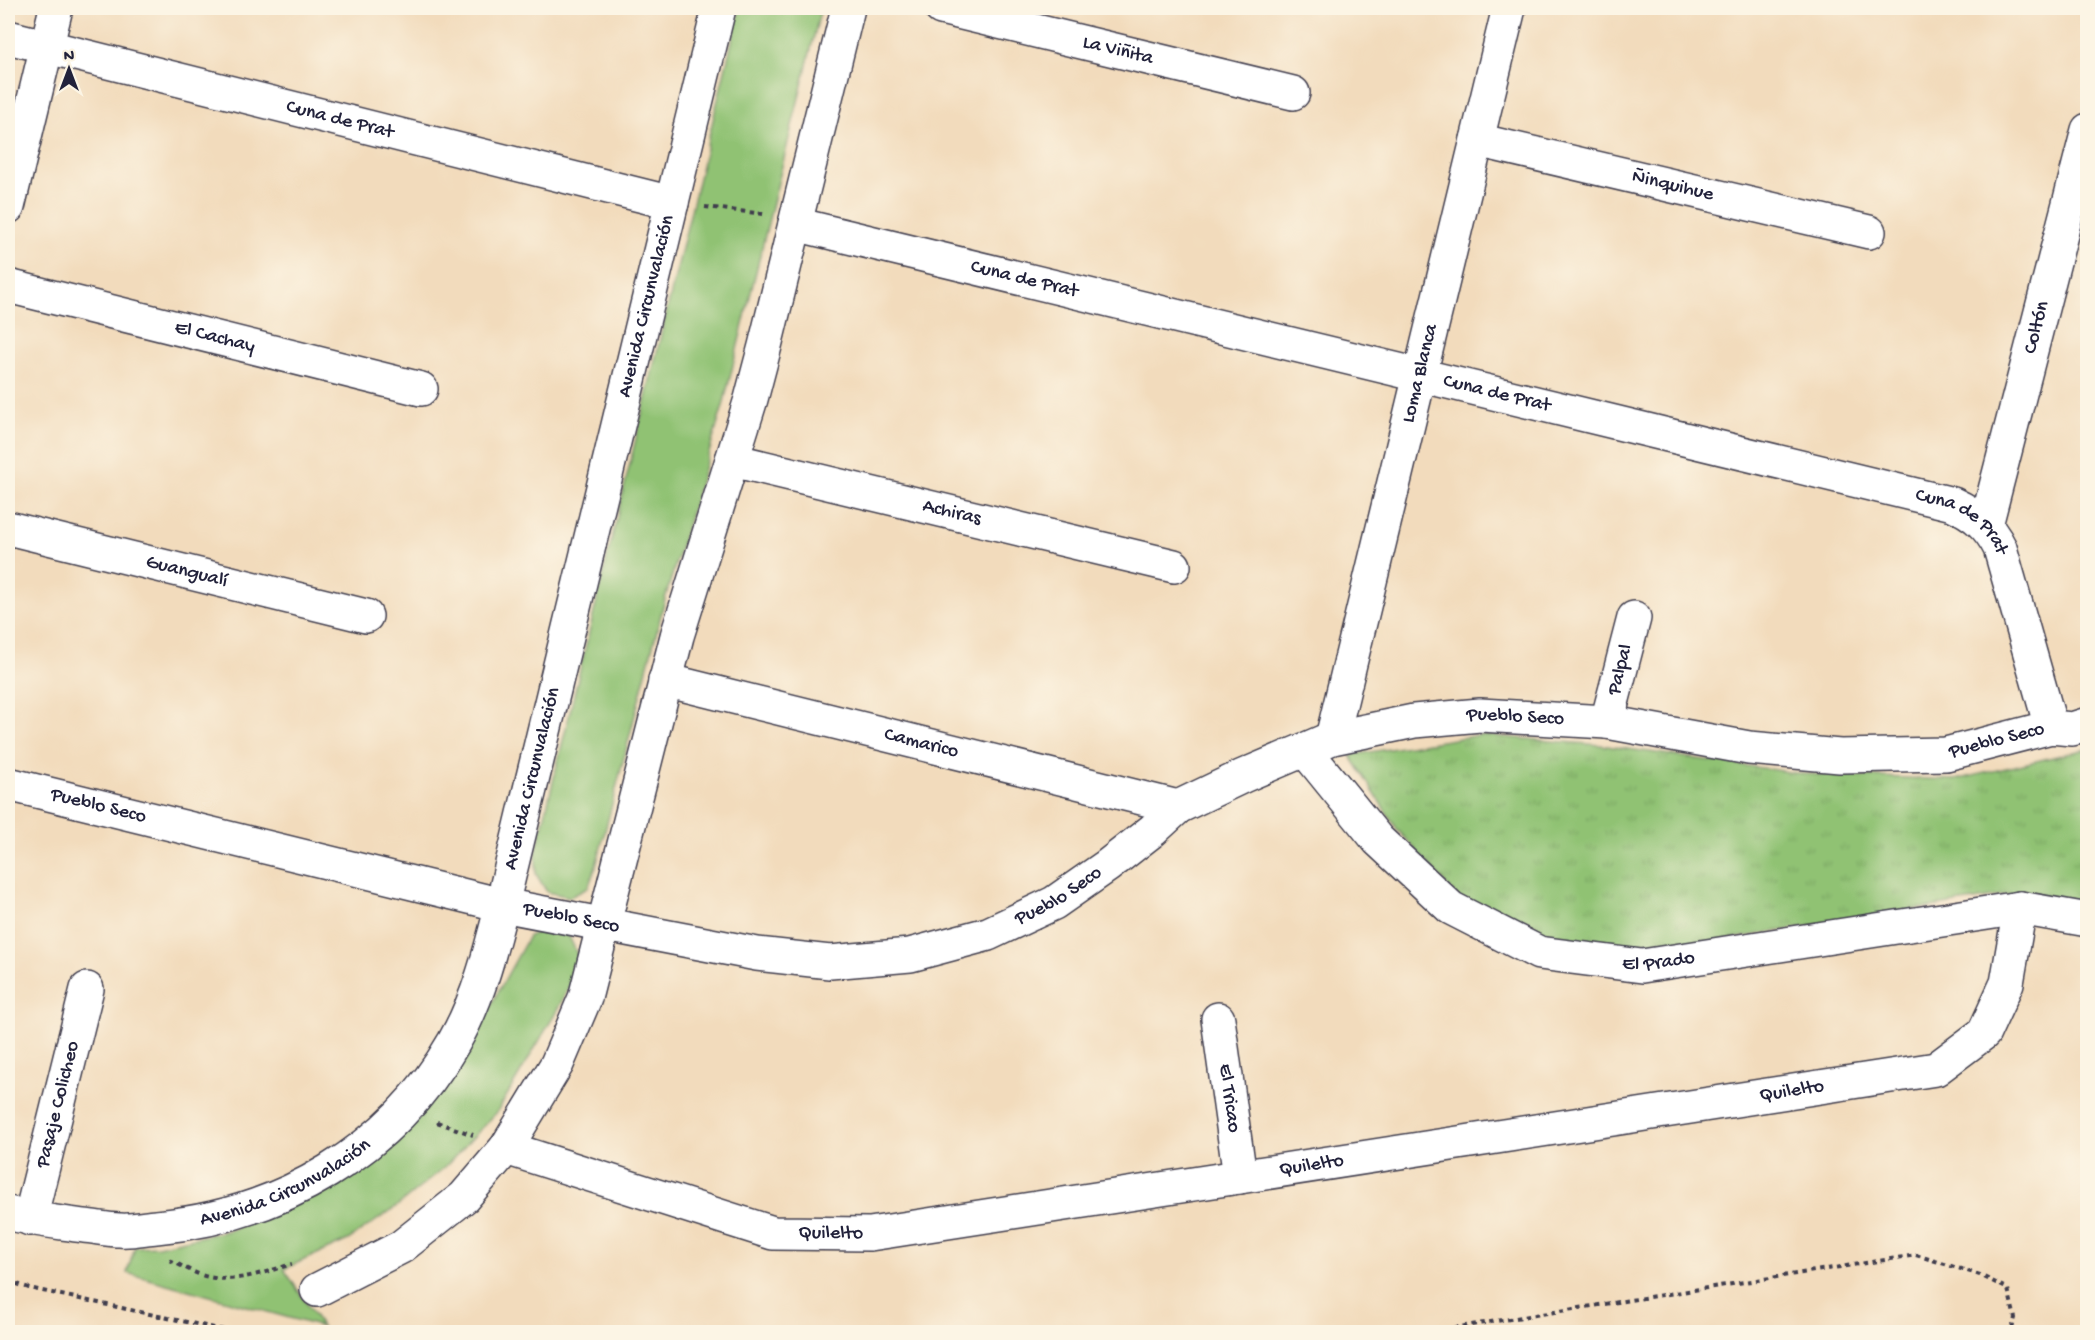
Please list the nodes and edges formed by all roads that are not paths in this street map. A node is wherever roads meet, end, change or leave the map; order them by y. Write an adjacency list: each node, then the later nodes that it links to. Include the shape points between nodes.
1 (56, 8): 7 (street)
2 (719, 8): 11 (street, Avenida Circunvalación)
3 (848, 8): 13 (street)
4 (941, 8): 8 (street, La Viñita)
5 (1509, 8): 10 (street, Loma Blanca)
6 (8, 37): 7 (street, Cuna de Prat)
7 (46, 47): 11 (street, Cuna de Prat); 12 (street)
8 (1293, 93)
9 (2088, 130): 19 (street, Coltón)
10 (1477, 140): 14 (street, Ñinquihue); 16 (street, Loma Blanca)
11 (672, 203): 31 (street, Avenida Circunvalación)
12 (8, 207)
13 (795, 224): 16 (street, Cuna de Prat); 18 (street)
14 (1869, 232)
15 (8, 286): 17 (street, El Cachay)
16 (1420, 375): 19 (street, Cuna de Prat, via 1953,504); 28 (street, Loma Blanca)
17 (421, 389)
18 (732, 460): 21 (street, Achiras); 24 (street)
19 (1986, 525): 27 (street, Cuna de Prat, via 2000,548)
20 (8, 528): 22 (street, Guangualí)
21 (1174, 567)
22 (366, 616)
23 (1634, 618): 25 (street, Palpal)
24 (665, 680): 30 (street, Camarico); 34 (street)
25 (1607, 722): 27 (street, Pueblo Seco, via 1749,748 1840,756 1946,754); 28 (street, Pueblo Seco, via 1480,715 1414,721)
26 (2088, 724): 27 (street, Pueblo Seco, via 2072,729)
27 (2051, 727)
28 (1319, 744): 30 (street, Pueblo Seco); 32 (street, El Prado, via 1378,840 1451,908 1539,953 1641,966)
29 (8, 784): 31 (street, Pueblo Seco)
30 (1178, 807): 34 (street, Pueblo Seco, via 1107,867 1054,903 988,934 910,955 830,962 757,954)
31 (502, 905): 34 (street, Pueblo Seco); 39 (street, Avenida Circunvalación, via 483,977 454,1042 423,1089 349,1158 296,1190 238,1211 181,1224 121,1230)
32 (2020, 908): 33 (street, El Prado); 38 (street, Quilelto, via 2007,983 1984,1033 1936,1069)
33 (2088, 920)
34 (603, 926): 37 (street, via 585,998 557,1064)
35 (87, 989): 39 (street, Pasaje Colicheo)
36 (1218, 1019): 38 (street, El Tricao)
37 (506, 1148): 38 (street, Quilelto, via 773,1233 870,1234); 40 (street, via 464,1197 401,1247)
38 (1240, 1177)
39 (19, 1216)
40 (317, 1290)

